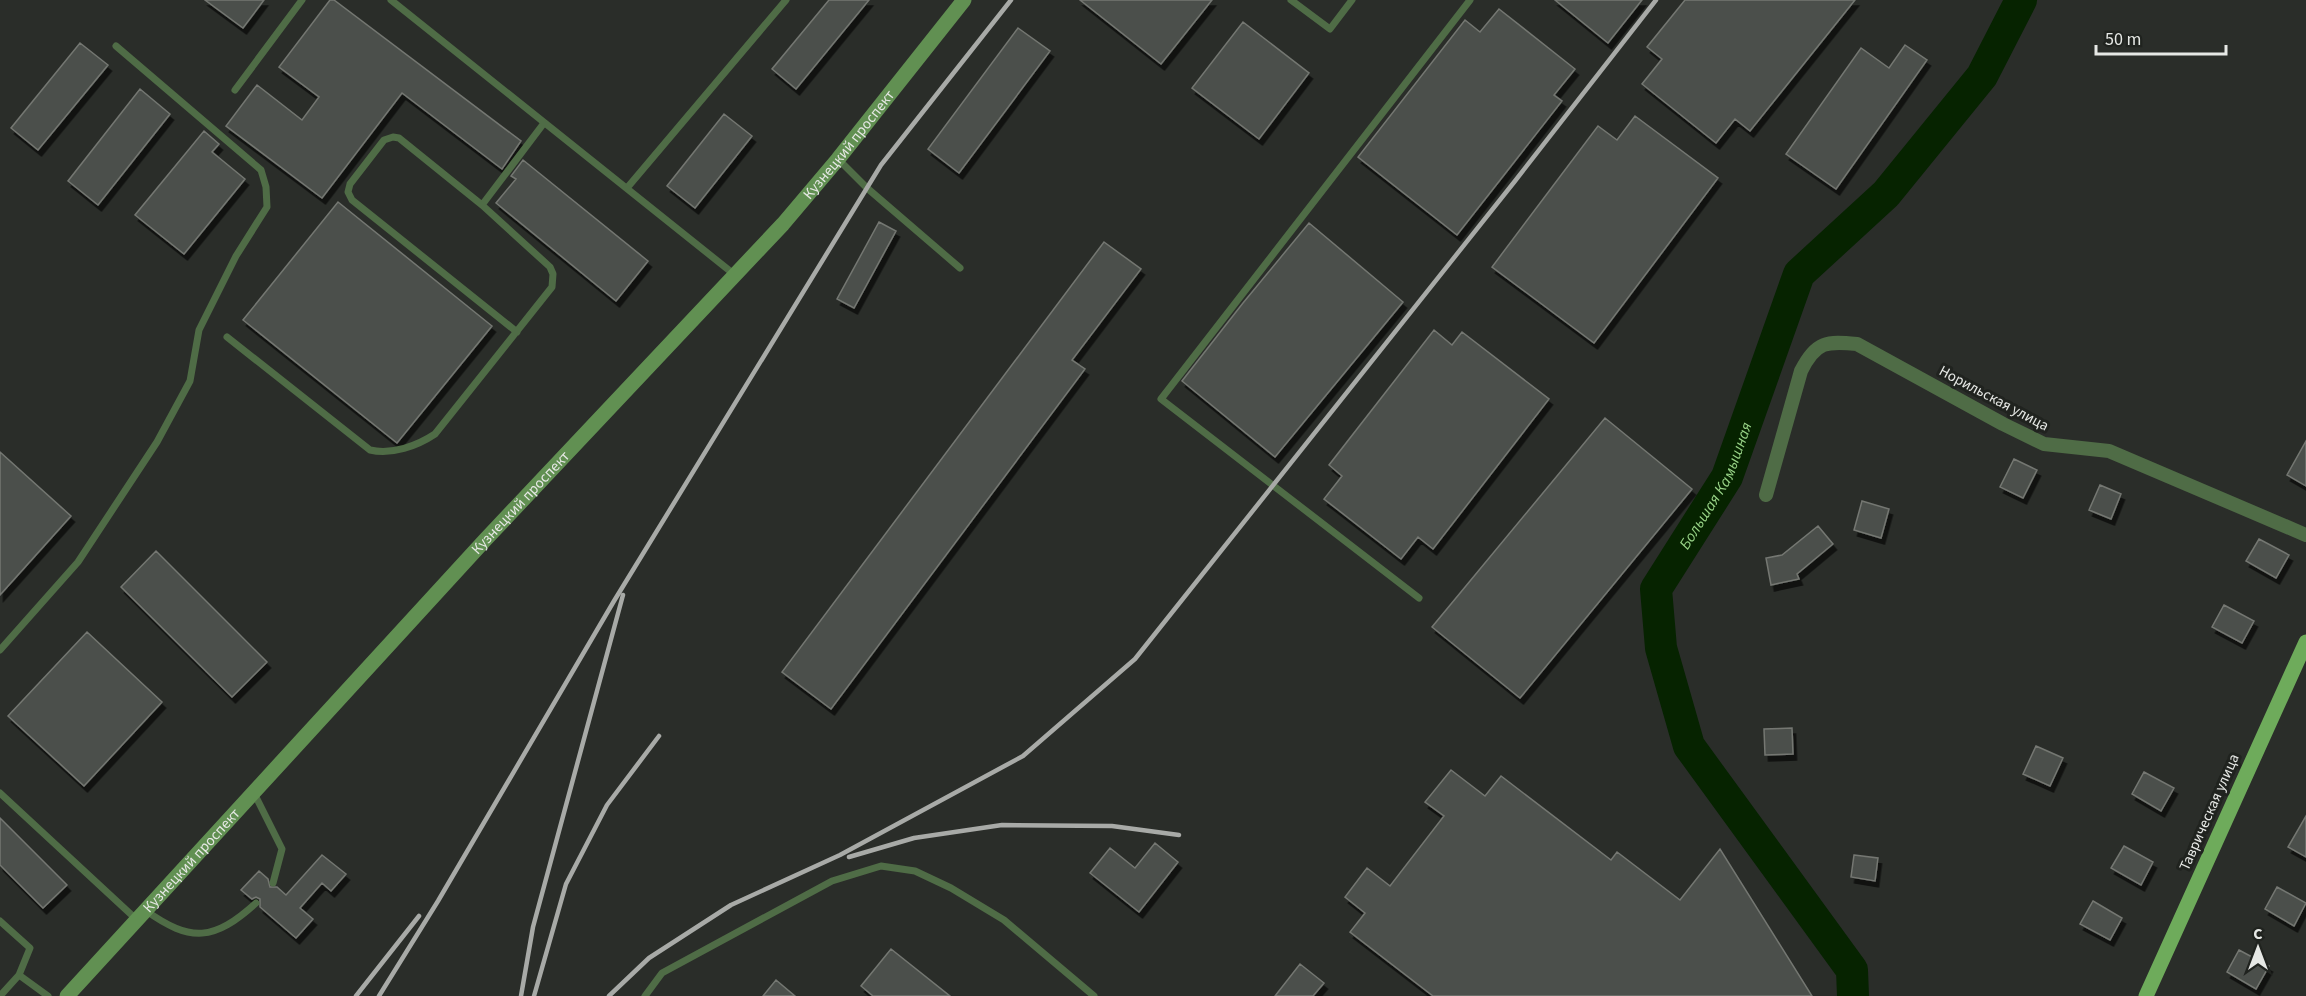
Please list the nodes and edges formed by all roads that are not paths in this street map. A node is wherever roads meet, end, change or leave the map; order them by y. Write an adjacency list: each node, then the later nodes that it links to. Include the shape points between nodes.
1 (302, 0): 9 (lane)
2 (391, 0): 10 (lane)
3 (786, 0): 12 (lane)
4 (964, 0): 11 (street, Кузнецкий проспект)
5 (1291, 0): 6 (lane, via 1330,29)
6 (1352, 0)
7 (1470, 0): 20 (lane, via 1161,399)
8 (116, 46): 22 (lane, via 261,170 267,207 236,256 199,330 190,381 156,442 78,562)
9 (235, 90)
10 (544, 123): 12 (lane); 13 (lane)
11 (838, 159): 14 (lane); 15 (street, Кузнецкий проспект)
12 (627, 188): 15 (lane)
13 (482, 205): 16 (lane, via 554,274 552,288); 16 (lane, via 393,137 384,140 348,192 352,200)
14 (960, 268)
15 (735, 275): 24 (street, Кузнецкий проспект)
16 (517, 332): 17 (lane, via 435,434 411,447 380,452 360,443)
17 (227, 337)
18 (1766, 495): 19 (street, Норильская улица, via 1801,371 1817,347 1832,342 1857,344 2044,444 2109,451)
19 (2306, 535)
20 (1419, 598)
21 (2306, 642): 35 (main road, Таврическая улица)
22 (0, 650)
23 (0, 793): 27 (lane)
24 (254, 793): 25 (lane, via 282,849); 27 (street, Кузнецкий проспект)
25 (273, 883)
26 (256, 903): 27 (lane, via 235,922 212,932 185,933)
27 (141, 915): 32 (street, Кузнецкий проспект)
28 (0, 921): 29 (lane, via 30,948)
29 (19, 975): 30 (lane); 31 (lane)
30 (0, 996)
31 (48, 996)
32 (67, 996)
33 (645, 996): 34 (lane, via 662,973 832,881 881,866 915,871 995,914)
34 (1094, 996)
35 (2146, 996)

